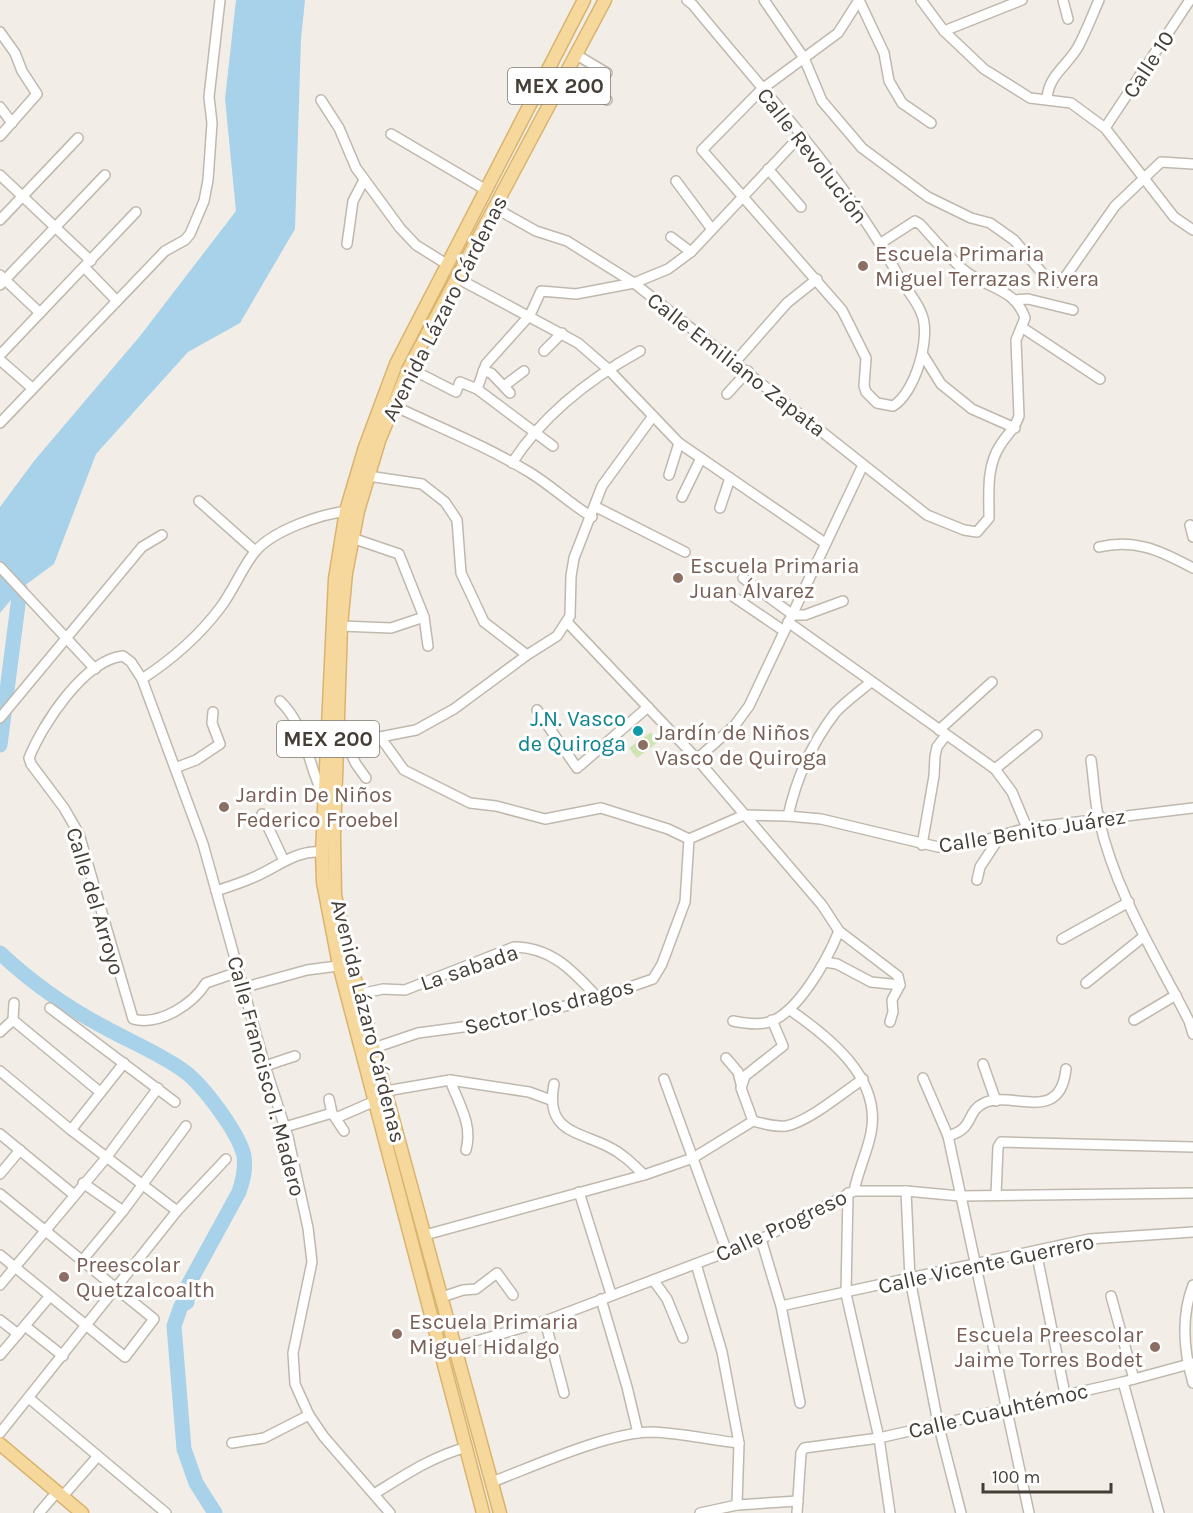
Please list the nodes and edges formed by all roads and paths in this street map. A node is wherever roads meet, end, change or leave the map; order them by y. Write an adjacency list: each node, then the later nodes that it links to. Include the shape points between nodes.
1 (220, 0): 62 (street, via 209,97 212,123 204,201 185,240 165,250)
2 (584, 0): 19 (main road, Avenida Lázaro Cárdenas / MEX 200)
3 (605, 0): 17 (main road, Avenida Lázaro Cárdenas / MEX 200)
4 (764, 0): 18 (street)
5 (859, 0): 18 (street, via 838,33); 28 (street, via 884,53 889,81 902,103)
6 (921, 0): 15 (street)
7 (996, 0): 13 (street)
8 (1023, 0): 13 (street)
9 (1063, 0): 14 (street)
10 (1099, 0): 23 (street, via 1076,51 1060,67 1048,88)
11 (1190, 0): 29 (street, Calle 10)
12 (692, 2): 22 (street, Calle Revolución)
13 (998, 12): 15 (street)
14 (1068, 19)
15 (944, 31): 23 (street, via 993,75 1030,98)
16 (1, 36): 27 (street, via 37,94)
17 (575, 54): 20 (street); 21 (main road, Avenida Lázaro Cárdenas / MEX 200)
18 (804, 58): 22 (street); 38 (street, via 822,101 862,148 928,197 990,223 1014,240 1049,281 1063,280 1115,206)
19 (549, 70): 21 (street); 41 (main road, Avenida Lázaro Cárdenas / MEX 200)
20 (608, 73)
21 (563, 77): 25 (street); 44 (main road, Avenida Lázaro Cárdenas / MEX 200)
22 (762, 89): 31 (street, Calle Revolución); 42 (street, via 702,150)
23 (1047, 98): 29 (street, via 1071,103)
24 (321, 100): 39 (street)
25 (607, 100)
26 (0, 107): 27 (street)
27 (12, 123): 32 (street)
28 (931, 123)
29 (1106, 128): 38 (street)
30 (391, 134): 41 (street)
31 (801, 135): 35 (street); 52 (street, Calle Revolución)
32 (0, 136)
33 (78, 138): 43 (street)
34 (1193, 164): 38 (street, via 1161,162)
35 (768, 169): 42 (street); 45 (street)
36 (0, 175): 43 (street)
37 (105, 175): 48 (street)
38 (1143, 178): 50 (street, via 1174,217)
39 (364, 180): 53 (street, via 353,201); 56 (street, via 400,228)
40 (676, 181): 49 (street)
41 (486, 190): 56 (main road, Avenida Lázaro Cárdenas / MEX 200)
42 (743, 195): 49 (street); 58 (street)
43 (22, 197): 47 (street); 48 (street)
44 (493, 207): 57 (main road, Avenida Lázaro Cárdenas / MEX 200); 60 (street, Calle Emiliano Zapata, via 537,231 567,241)
45 (801, 207)
46 (136, 212): 55 (street)
47 (0, 220)
48 (56, 228): 55 (street); 59 (street)
49 (711, 228): 54 (street)
50 (1193, 230)
51 (671, 237): 54 (street)
52 (881, 243): 61 (street, via 915,221 966,272); 70 (street, Calle Revolución, via 924,318)
53 (347, 244)
54 (691, 252): 60 (street, via 668,269)
55 (88, 265): 62 (street); 64 (street)
56 (448, 265): 99 (main road, Avenida Lázaro Cárdenas / MEX 200, via 389,381 365,447)
57 (458, 278): 65 (street); 73 (main road, Avenida Lázaro Cárdenas / MEX 200)
58 (817, 279): 70 (street, Calle Revolución, via 843,310 861,345 866,358 864,386 871,399 893,406 901,401); 72 (street, via 781,309)
59 (2, 280): 64 (street)
60 (634, 283): 65 (street, via 576,294 544,290); 72 (street, Calle Emiliano Zapata)
61 (1014, 300): 63 (street, via 1028,299); 66 (street, via 1022,307)
62 (117, 301): 79 (street)
63 (1073, 310)
64 (40, 313): 71 (street)
65 (530, 315): 67 (street); 75 (street)
66 (1024, 323): 78 (street); 85 (street, via 1016,340)
67 (562, 333): 68 (street); 74 (street)
68 (544, 351)
69 (639, 351): 74 (street)
70 (923, 356): 85 (street, via 941,384 972,409)
71 (0, 358): 79 (street)
72 (736, 361): 77 (street, Calle Emiliano Zapata)
73 (409, 368): 80 (street, via 455,392 460,382); 82 (main road, Avenida Lázaro Cárdenas / MEX 200)
74 (608, 369): 83 (street); 86 (street)
75 (483, 371): 76 (street, via 491,373 507,389); 80 (street)
76 (524, 371)
77 (748, 371): 81 (street); 91 (street, Calle Emiliano Zapata)
78 (1100, 380)
79 (32, 388): 84 (street)
80 (477, 389): 86 (street)
81 (727, 394)
82 (392, 405): 90 (street); 92 (main road, Avenida Lázaro Cárdenas / MEX 200)
83 (652, 416): 87 (street); 97 (street, via 602,486)
84 (0, 423)
85 (1016, 428): 91 (street, Calle Emiliano Zapata, via 1001,444 989,469 990,518 973,532 927,515)
86 (533, 432): 88 (street); 90 (street)
87 (679, 443): 89 (street); 93 (street)
88 (553, 446)
89 (701, 458): 94 (street); 95 (street)
90 (512, 463): 100 (street)
91 (863, 465): 105 (street)
92 (368, 476): 99 (main road, Avenida Lázaro Cárdenas / MEX 200); 120 (street, via 422,484 445,502 456,520 461,573 484,622)
93 (669, 476)
94 (730, 478): 98 (street); 105 (street)
95 (682, 497)
96 (199, 501): 107 (street)
97 (596, 507): 100 (street); 108 (street)
98 (720, 508)
99 (352, 511): 104 (main road, Avenida Lázaro Cárdenas / MEX 200); 107 (street, via 296,526); 139 (main road, Avenida Lázaro Cárdenas / MEX 200, via 335,579)
100 (592, 517): 115 (street, via 574,558)
101 (1190, 525): 103 (street)
102 (162, 535): 118 (street, via 142,547)
103 (1193, 537)
104 (352, 538): 114 (street, via 399,554); 117 (main road, Avenida Lázaro Cárdenas / MEX 200)
105 (825, 543): 116 (street)
106 (1099, 547): 110 (street, via 1134,544 1157,549)
107 (255, 551): 122 (street, via 221,607 161,666)
108 (685, 552)
109 (0, 567): 118 (street)
110 (1193, 567)
111 (743, 578): 116 (street)
112 (731, 595): 116 (street)
113 (843, 601): 116 (street)
114 (424, 617): 117 (street, via 391,628); 119 (street)
115 (567, 622): 120 (street, via 557,636); 126 (street)
116 (789, 623): 123 (street); 134 (street, via 748,706 735,725)
117 (340, 626): 130 (main road, Avenida Lázaro Cárdenas / MEX 200)
118 (66, 636): 121 (street); 129 (street)
119 (428, 645)
120 (527, 655): 133 (street, via 454,710 416,730)
121 (95, 669): 122 (street, Calle Francisco I. Madero, via 114,657 123,657); 159 (street, Calle del Arroyo, via 60,701 29,758 79,834 133,1019 166,1015 190,1000 206,982)
122 (142, 679): 136 (street, Calle Francisco I. Madero)
123 (871, 682): 131 (street); 143 (street, via 829,723 802,771)
124 (992, 682): 131 (street)
125 (280, 701): 139 (street, via 299,726 314,779)
126 (648, 706): 127 (street, via 577,768); 134 (street)
127 (537, 710)
128 (213, 712): 136 (street, via 212,723 220,744)
129 (0, 718)
130 (339, 729): 133 (street); 138 (street); 158 (main road, Avenida Lázaro Cárdenas / MEX 200, via 335,895)
131 (943, 733): 137 (street); 148 (street, via 935,756)
132 (1037, 735): 137 (street)
133 (380, 737): 147 (street, via 404,770 470,803 545,819 601,808 668,829)
134 (697, 759): 142 (street)
135 (1091, 760): 144 (street)
136 (175, 768): 152 (street, Calle Francisco I. Madero)
137 (995, 769): 145 (street, via 1012,792)
138 (366, 778)
139 (326, 801): 149 (main road, Avenida Lázaro Cárdenas / MEX 200)
140 (1193, 808): 144 (street, Calle Benito Juárez)
141 (261, 814): 150 (street)
142 (744, 815): 143 (street, Calle Benito Juárez); 147 (street, Calle Benito Juárez); 154 (street, via 822,905)
143 (788, 816): 148 (street, Calle Benito Juárez, via 821,819)
144 (1098, 817): 145 (street, Calle Benito Juárez); 153 (street)
145 (1027, 828): 146 (street, Calle Benito Juárez)
146 (1001, 835): 148 (street, Calle Benito Juárez, via 938,847); 151 (street, via 980,867)
147 (689, 840): 165 (street, Sector los dragos, via 685,902 662,964 653,979)
148 (922, 845)
149 (322, 852): 150 (street, via 307,851); 158 (main road, Avenida Lázaro Cárdenas / MEX 200, via 323,882)
150 (284, 861): 152 (street, via 253,878)
151 (977, 880)
152 (216, 891): 159 (street, Calle Francisco I. Madero)
153 (1129, 902): 155 (street); 156 (street)
154 (838, 931): 157 (street); 160 (street)
155 (1143, 937): 161 (street); 164 (street)
156 (1062, 939)
157 (825, 962): 160 (street, via 837,963 871,982); 169 (street)
158 (345, 965): 162 (street, via 307,970); 163 (main road, Avenida Lázaro Cárdenas / MEX 200); 166 (main road, Avenida Lázaro Cárdenas / MEX 200)
159 (238, 972): 162 (street, Calle Francisco I. Madero)
160 (899, 980): 174 (street)
161 (1086, 983)
162 (243, 988): 182 (street, Calle Francisco I. Madero)
163 (359, 992): 165 (street, La sabada, via 405,990 514,947 529,947 570,967); 166 (street); 177 (main road, Avenida Lázaro Cárdenas / MEX 200)
164 (1176, 995): 172 (street); 176 (street)
165 (598, 998): 177 (street, Sector los dragos, via 479,1027 418,1033)
166 (348, 1000): 196 (main road, Avenida Lázaro Cárdenas / MEX 200)
167 (14, 1003): 170 (street)
168 (50, 1008): 180 (street)
169 (790, 1010): 171 (street); 187 (street, via 814,1026)
170 (13, 1020): 175 (street); 193 (street)
171 (772, 1020): 173 (street); 191 (street, via 783,1046 744,1076)
172 (1134, 1020)
173 (733, 1021)
174 (890, 1022)
175 (0, 1032)
176 (1193, 1034)
177 (374, 1048): 192 (main road, Avenida Lázaro Cárdenas / MEX 200)
178 (295, 1056): 182 (street)
179 (726, 1058): 191 (street, via 738,1072)
180 (124, 1063): 190 (street); 193 (street)
181 (983, 1064): 197 (street)
182 (265, 1066): 202 (street, Calle Francisco I. Madero)
183 (1066, 1069): 197 (street, via 1064,1086 1054,1096 1034,1102)
184 (0, 1071): 203 (street)
185 (923, 1078): 206 (street)
186 (664, 1079): 211 (street)
187 (863, 1079): 200 (street, via 793,1123 771,1126); 219 (street, via 873,1112 872,1132)
188 (450, 1080): 192 (street); 195 (street, via 529,1092); 209 (street, via 469,1125)
189 (554, 1084): 195 (street)
190 (158, 1088): 198 (street); 210 (street)
191 (741, 1088): 200 (street)
192 (386, 1091): 229 (main road, Avenida Lázaro Cárdenas / MEX 200)
193 (100, 1092): 203 (street)
194 (328, 1099): 199 (street)
195 (551, 1100): 214 (street, via 570,1132 609,1147)
196 (375, 1101): 199 (street); 277 (main road, Avenida Lázaro Cárdenas / MEX 200)
197 (996, 1101): 206 (street, via 975,1109 960,1133)
198 (175, 1102)
199 (334, 1115): 202 (street); 204 (street)
200 (753, 1121): 211 (street)
201 (186, 1126): 216 (street)
202 (285, 1127): 269 (street, Calle Francisco I. Madero, via 312,1262 293,1353 296,1384)
203 (71, 1130): 210 (street)
204 (344, 1131)
205 (0, 1134): 208 (street)
206 (948, 1136): 224 (street)
207 (1193, 1147): 223 (street, via 998,1143)
208 (20, 1150): 213 (street); 222 (street)
209 (466, 1150)
210 (106, 1158): 215 (street); 216 (street)
211 (693, 1158): 214 (street); 232 (street)
212 (226, 1159): 226 (street)
213 (0, 1174)
214 (644, 1174): 218 (street)
215 (83, 1183): 222 (street); 225 (street)
216 (142, 1184): 225 (street); 226 (street)
217 (906, 1191): 219 (street, Calle Progreso); 224 (street, Calle Progreso); 238 (street)
218 (579, 1192): 229 (street); 243 (street)
219 (851, 1192): 230 (street, Calle Progreso); 244 (street)
220 (1193, 1192): 223 (street, Calle Progreso)
221 (0, 1194): 227 (street)
222 (73, 1194): 227 (street)
223 (996, 1195): 224 (street, Calle Progreso)
224 (960, 1196): 236 (street)
225 (123, 1211): 234 (street)
226 (177, 1211): 242 (street)
227 (44, 1231): 234 (street); 237 (street)
228 (1193, 1232): 231 (street, Calle Vicente Guerrero, via 1089,1239)
229 (425, 1235): 248 (main road, Avenida Lázaro Cárdenas / MEX 200)
230 (761, 1239): 232 (street, Calle Progreso); 250 (street)
231 (1036, 1251): 236 (street, Calle Vicente Guerrero); 265 (street)
232 (727, 1252): 235 (street, Calle Progreso)
233 (0, 1256): 237 (street)
234 (81, 1262): 242 (street)
235 (696, 1264): 239 (street, Calle Progreso); 275 (street, via 722,1352)
236 (974, 1266): 238 (street, Calle Vicente Guerrero); 268 (street)
237 (15, 1268): 240 (street); 246 (street)
238 (910, 1279): 244 (street, Calle Vicente Guerrero); 270 (street)
239 (654, 1281): 243 (street, Calle Progreso); 256 (street, via 667,1299)
240 (0, 1285)
241 (1193, 1285): 260 (street, via 1186,1318)
242 (116, 1287): 254 (street); 254 (street, via 154,1319 124,1357)
243 (611, 1294): 249 (street, Calle Progreso)
244 (846, 1294): 250 (street, Calle Vicente Guerrero); 273 (street)
245 (513, 1295): 248 (street, via 497,1273 476,1289)
246 (50, 1296): 253 (street); 254 (street)
247 (1111, 1296): 261 (street)
248 (442, 1297): 257 (main road, Avenida Lázaro Cárdenas / MEX 200)
249 (601, 1299): 252 (street, Calle Progreso); 272 (street)
250 (781, 1306): 267 (street)
251 (0, 1320): 255 (street)
252 (545, 1321): 257 (street, Calle Progreso); 264 (street)
253 (25, 1326): 255 (street); 259 (street)
254 (87, 1326): 259 (street)
255 (18, 1334): 258 (street)
256 (683, 1338)
257 (456, 1347): 279 (main road, Avenida Lázaro Cárdenas / MEX 200)
258 (0, 1355)
259 (63, 1356): 266 (street)
260 (1190, 1363): 261 (street, Calle Cuauhtémoc); 263 (street)
261 (1134, 1379): 262 (street, Calle Cuauhtémoc)
262 (1123, 1382): 265 (street, Calle Cuauhtémoc); 295 (street)
263 (1193, 1383)
264 (564, 1393)
265 (1065, 1394): 268 (street, Calle Cuauhtémoc)
266 (30, 1398): 271 (street); 278 (street)
267 (800, 1403)
268 (1005, 1408): 270 (street, Calle Cuauhtémoc); 294 (street)
269 (309, 1415): 274 (street, via 264,1437); 280 (street, Calle Francisco I. Madero)
270 (938, 1423): 273 (street, Calle Cuauhtémoc); 293 (street)
271 (0, 1433)
272 (638, 1433): 275 (street); 279 (street, via 585,1447)
273 (879, 1438): 282 (street, Calle Cuauhtémoc, via 802,1449); 292 (street)
274 (232, 1443)
275 (740, 1443): 283 (street)
276 (0, 1444): 281 (main road)
277 (467, 1447): 280 (street, via 419,1465); 288 (main road, Avenida Lázaro Cárdenas / MEX 200)
278 (98, 1456): 281 (street); 286 (street)
279 (492, 1482): 289 (main road, Avenida Lázaro Cárdenas / MEX 200)
280 (374, 1494): 287 (street, Calle Francisco I. Madero)
281 (60, 1495): 284 (street); 285 (main road)
282 (798, 1501): 283 (street); 291 (street)
283 (737, 1506): 290 (street)
284 (39, 1513)
285 (82, 1513)
286 (166, 1513)
287 (390, 1513)
288 (483, 1513)
289 (500, 1513)
290 (700, 1513)
291 (797, 1513)
292 (890, 1513)
293 (961, 1513)
294 (1029, 1513)
295 (1158, 1513)

